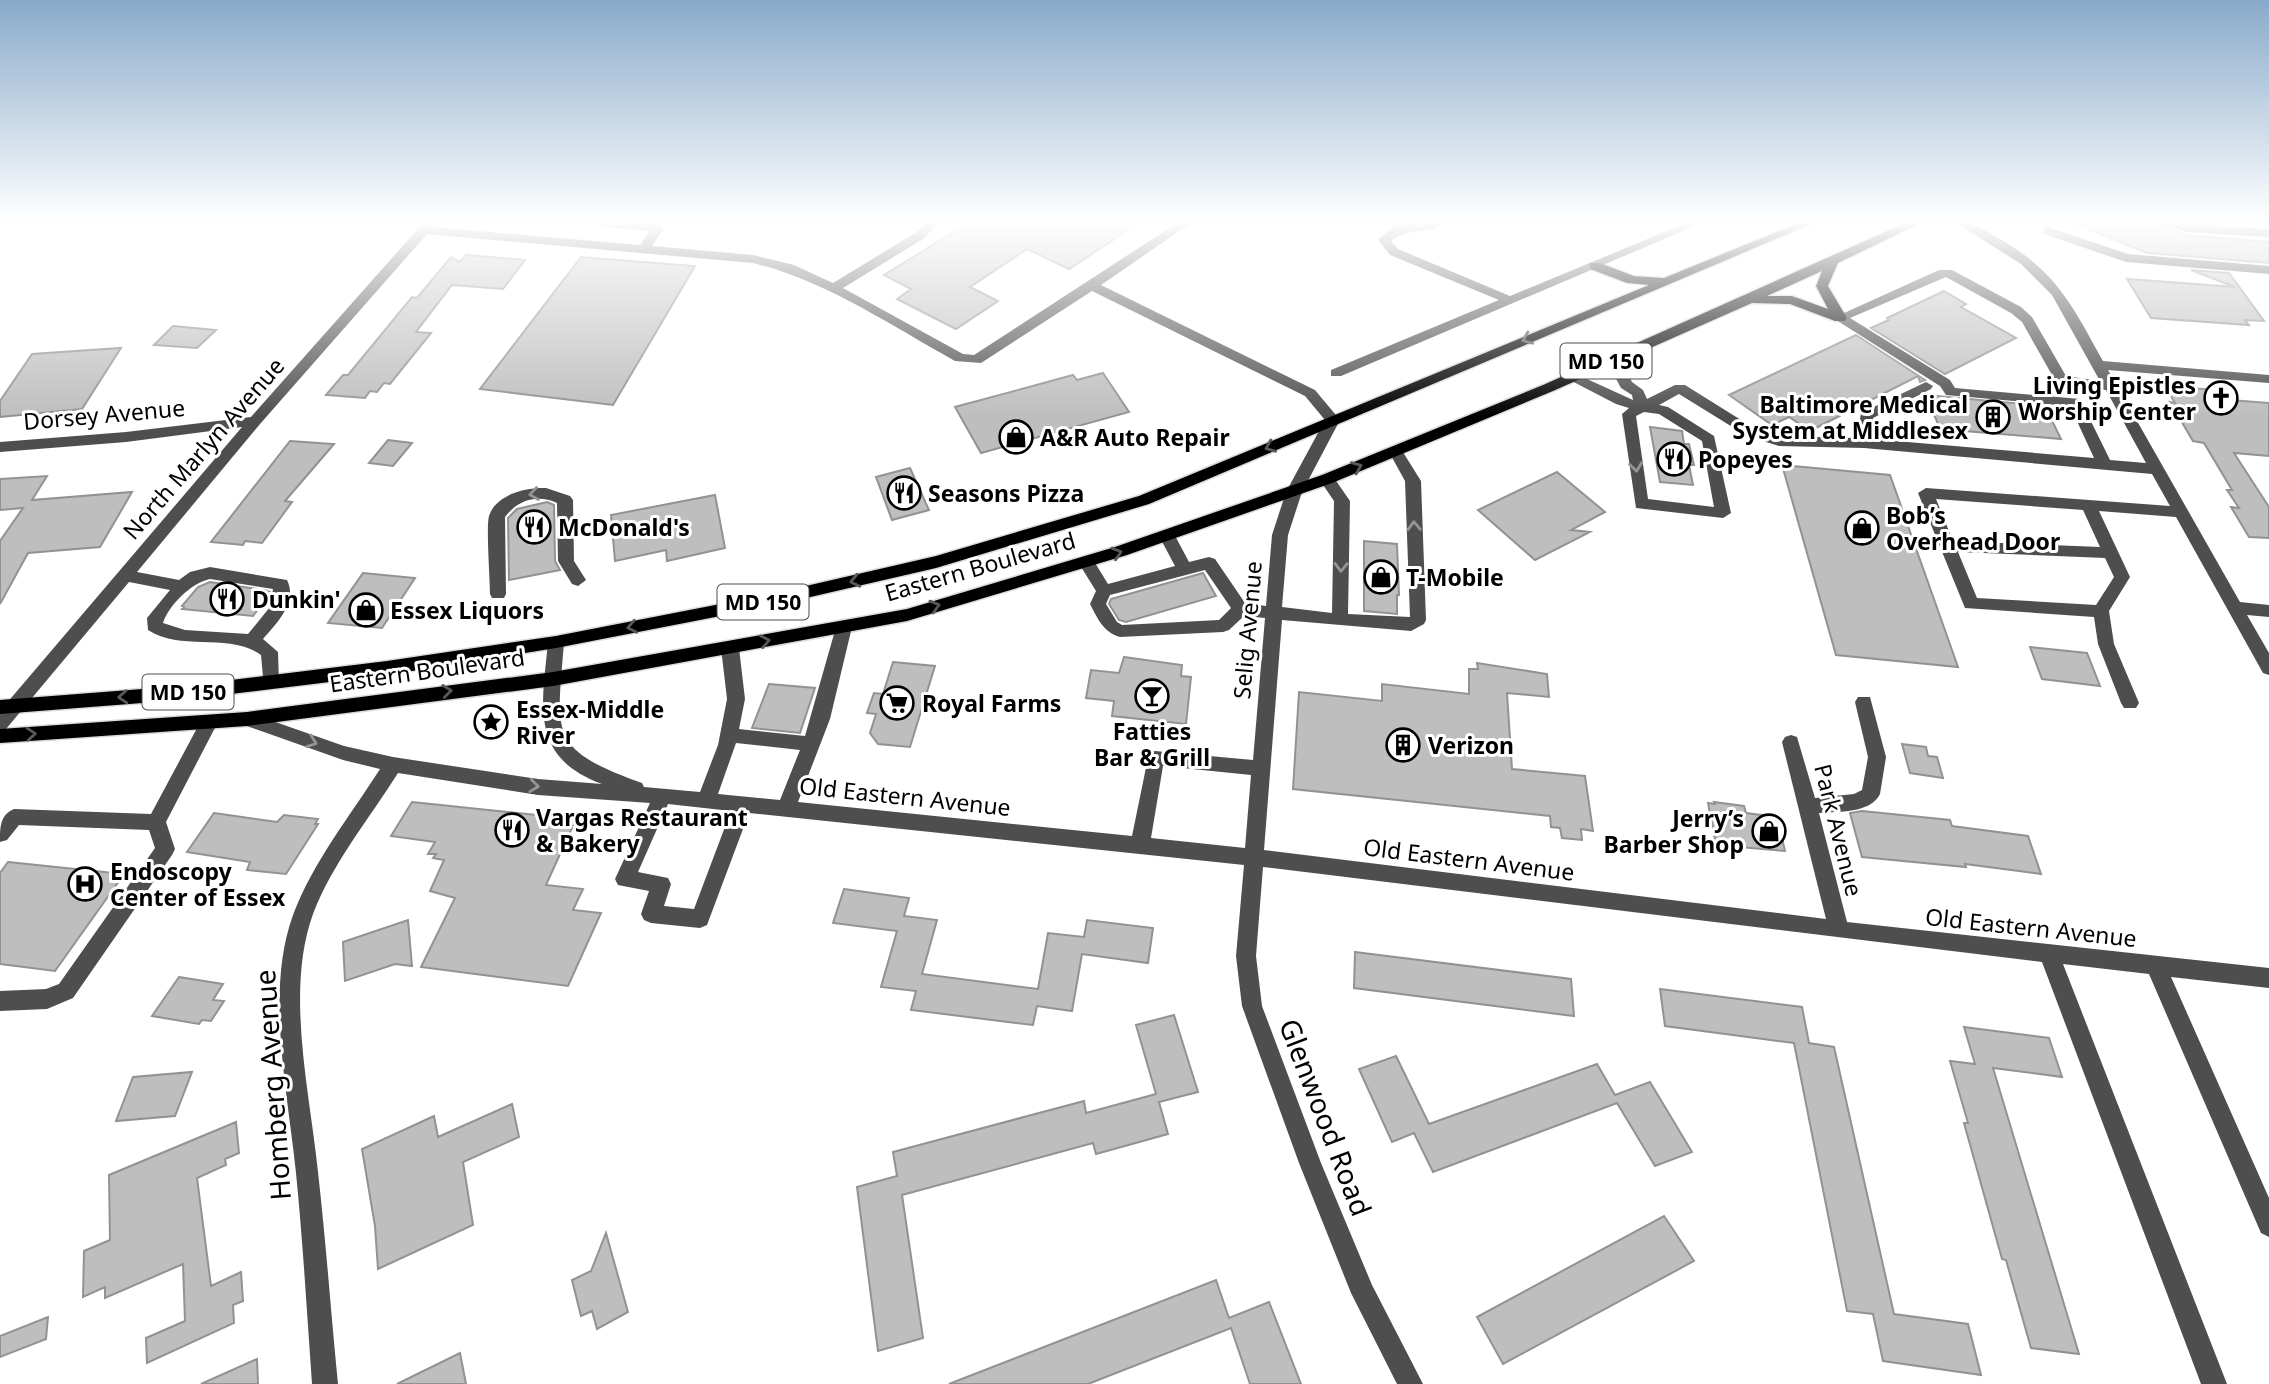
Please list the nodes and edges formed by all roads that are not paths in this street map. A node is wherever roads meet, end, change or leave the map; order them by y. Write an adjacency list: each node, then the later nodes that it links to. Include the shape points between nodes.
1 (373, 288): 25 (street, North Marlyn Avenue)
2 (834, 288): 3 (street, via 960,358 976,360)
3 (1087, 288)
4 (1096, 288): 24 (street, via 1310,393)
5 (1480, 288): 13 (street)
6 (1543, 288): 13 (street)
7 (1651, 288): 24 (main road, Eastern Boulevard / MD 150, one-way to 24)
8 (1774, 288): 14 (main road, Eastern Boulevard / MD 150)
9 (1823, 288): 15 (main road)
10 (1910, 288): 15 (street)
11 (1976, 288): 22 (street, via 2027,320 2061,379)
12 (2054, 288): 17 (street)
13 (1512, 301): 18 (street)
14 (1745, 301): 15 (main road, via 1792,300); 16 (main road, Eastern Boulevard / MD 150)
15 (1840, 318): 29 (street, via 1945,383 1951,392 2075,402)
16 (1612, 358): 19 (main road, Eastern Boulevard / MD 150); 23 (street, via 1626,384 1638,393)
17 (2097, 365): 20 (street); 22 (street)
18 (1336, 373)
19 (1571, 377): 23 (street); 28 (main road, Eastern Boulevard / MD 150)
20 (2269, 379)
21 (1926, 386): 26 (street, via 1866,416)
22 (2109, 386): 30 (street)
23 (1642, 407): 23 (street, one-way to 23, via 1629,414 1641,504 1723,513 1709,439 1663,410); 26 (street, via 1680,388 1761,436 1779,441)
24 (1333, 420): 32 (street, Selig Avenue); 53 (main road, Eastern Boulevard / MD 150, one-way to 53, via 1144,500 936,562)
25 (255, 421): 27 (street, Dorsey Avenue); 40 (street, North Marlyn Avenue)
26 (1864, 443): 29 (street)
27 (0, 446)
28 (1396, 452): 31 (main road, Eastern Boulevard / MD 150, one-way to 28); 50 (street, one-way to 28, via 1411,625 1418,620 1413,481)
29 (2105, 464): 30 (street)
30 (2156, 469): 34 (street)
31 (1327, 479): 32 (main road, Eastern Boulevard / MD 150); 50 (street, one-way to 50, via 1342,501)
32 (1294, 492): 35 (main road, Eastern Boulevard / MD 150); 49 (street, Selig Avenue, via 1280,535)
33 (2088, 505): 34 (street); 36 (street, via 1926,493); 37 (street)
34 (2180, 512): 45 (street)
35 (1167, 536): 38 (main road, Eastern Boulevard / MD 150, one-way to 35); 39 (street)
36 (1947, 546): 37 (street); 47 (street, via 1971,604)
37 (2111, 553): 47 (street, via 2122,577)
38 (1086, 562): 43 (street); 51 (main road, Eastern Boulevard / MD 150, one-way to 38, via 907,615)
39 (1185, 569): 43 (street); 46 (street, via 1209,563)
40 (124, 575): 42 (street); 60 (street, North Marlyn Avenue)
41 (578, 580): 44 (street, one-way to 44, via 566,561 565,500 550,492 523,495 497,516)
42 (182, 586): 52 (street, via 155,618 159,631); 52 (street, via 210,573 281,584 280,605)
43 (1104, 591): 46 (street, via 1097,604 1111,626 1120,631 1223,626)
44 (498, 594)
45 (2234, 607): 48 (street); 55 (street)
46 (1240, 609): 49 (street)
47 (2101, 611): 59 (street, via 2106,644)
48 (2269, 611)
49 (1273, 612): 50 (street); 69 (street, Selig Avenue)
50 (1340, 620)
51 (844, 626): 54 (main road, Eastern Boulevard / MD 150, one-way to 51); 67 (street)
52 (252, 641): 57 (street, via 270,652)
53 (556, 642): 56 (street, Old Eastern Avenue); 57 (main road, Eastern Boulevard / MD 150)
54 (730, 648): 56 (main road, Eastern Boulevard / MD 150); 64 (street, via 736,699)
55 (2269, 668)
56 (553, 679): 61 (main road, Eastern Boulevard / MD 150, one-way to 56); 70 (street, Old Eastern Avenue, via 550,725 568,759 603,778)
57 (270, 682): 60 (main road, Eastern Boulevard / MD 150, one-way to 60)
58 (1864, 702): 73 (street, via 1877,757 1871,794 1857,802)
59 (2130, 703)
60 (7, 706): 63 (street, North Marlyn Avenue)
61 (247, 719): 62 (main road, Eastern Boulevard / MD 150); 68 (street, Old Eastern Avenue, one-way to 68, via 343,753)
62 (209, 722): 65 (main road, Eastern Boulevard / MD 150, one-way to 62); 75 (street)
63 (0, 724)
64 (729, 735): 67 (street); 71 (street)
65 (0, 736)
66 (1791, 742): 73 (street, Park Avenue)
67 (811, 744): 74 (street)
68 (393, 765): 70 (street, Old Eastern Avenue, one-way to 70, via 538,787); 85 (street, Homberg Avenue, via 315,888 302,916 293,959 296,1069)
69 (1259, 768): 77 (street, via 1155,758); 78 (street, Selig Avenue)
70 (662, 796): 71 (street, Old Eastern Avenue); 72 (street, via 625,879 662,884 651,914 701,919)
71 (706, 801): 72 (street, Old Eastern Avenue)
72 (743, 804): 74 (street, Old Eastern Avenue)
73 (1808, 806): 79 (street, Park Avenue)
74 (786, 809): 77 (street, Old Eastern Avenue)
75 (156, 822): 76 (street, via 14,817); 83 (street, via 165,849 66,991 47,999)
76 (0, 834)
77 (1140, 845): 78 (street, Old Eastern Avenue)
78 (1252, 857): 79 (street, Old Eastern Avenue); 86 (street, Glenwood Road, via 1246,956 1252,1006 1363,1293)
79 (1839, 930): 80 (street, Old Eastern Avenue)
80 (2049, 954): 81 (street, Old Eastern Avenue); 87 (street)
81 (2156, 966): 82 (street, Old Eastern Avenue); 84 (street)
82 (2269, 978)
83 (0, 1001)
84 (2269, 1225)
85 (325, 1384)
86 (1410, 1384)
87 (2214, 1384)

